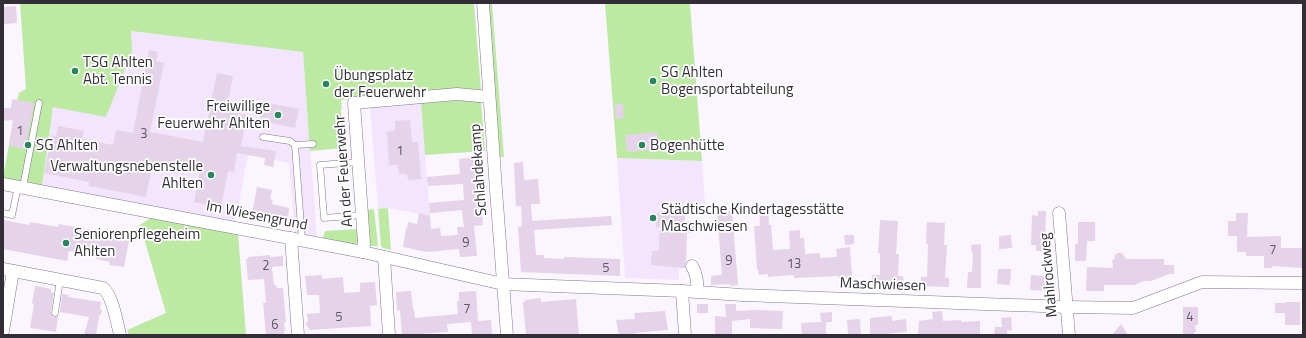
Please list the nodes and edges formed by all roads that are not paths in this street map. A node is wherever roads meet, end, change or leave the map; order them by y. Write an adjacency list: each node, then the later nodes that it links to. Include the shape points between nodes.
1 (483, 3): 2 (street, Schlahdekamp)
2 (489, 97): 7 (street, An der Feuerwehr, via 457,94 354,103); 20 (street, Schlahdekamp)
3 (39, 103): 9 (lane)
4 (263, 137): 6 (lane, via 290,141)
5 (313, 144): 6 (lane)
6 (295, 145): 13 (lane)
7 (358, 162): 12 (street, An der Feuerwehr); 12 (lane, via 320,165 324,218)
8 (3, 184): 9 (street, Im Wiesengrund)
9 (20, 187): 10 (lane, via 12,214); 13 (street, Im Wiesengrund)
10 (3, 213)
11 (1059, 213): 23 (street, Mahlrockweg)
12 (362, 215): 14 (street, An der Feuerwehr)
13 (296, 239): 14 (street, Im Wiesengrund); 27 (street)
14 (363, 252): 15 (street, Im Wiesengrund)
15 (384, 257): 20 (street, Im Wiesengrund); 28 (street)
16 (692, 266): 22 (street, via 698,281)
17 (8, 270): 18 (street); 25 (street)
18 (60, 280): 24 (lane); 26 (street, via 96,286 107,291)
19 (1303, 283): 23 (street, Maschwiesen, via 1202,282 1133,308)
20 (503, 284): 21 (street, Maschwiesen); 29 (street, Schlahdekamp)
21 (682, 290): 22 (street, Maschwiesen); 30 (street)
22 (698, 291): 23 (street, Maschwiesen, via 742,295)
23 (1067, 307): 31 (street, Mahlrockweg)
24 (55, 313)
25 (3, 331)
26 (120, 335)
27 (298, 335)
28 (389, 335)
29 (507, 335)
30 (685, 335)
31 (1069, 335)

